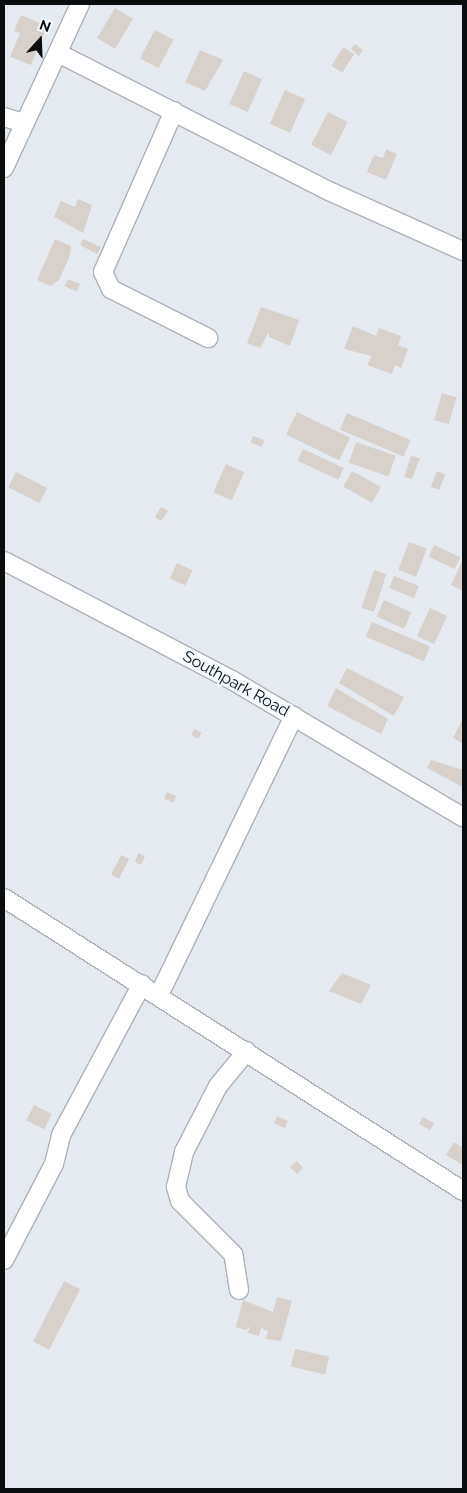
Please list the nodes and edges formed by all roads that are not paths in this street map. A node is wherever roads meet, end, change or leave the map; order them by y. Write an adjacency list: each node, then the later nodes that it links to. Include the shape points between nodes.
1 (80, 4): 2 (street)
2 (58, 53): 3 (street); 5 (street)
3 (174, 111): 7 (street, via 331,192); 8 (street, via 103,272 111,289)
4 (4, 117): 5 (street)
5 (24, 124): 6 (street)
6 (4, 168)
7 (463, 251)
8 (208, 338)
9 (4, 561): 10 (street, Southpark Road)
10 (294, 716): 11 (street, Southpark Road); 14 (street)
11 (463, 817)
12 (4, 898): 13 (street)
13 (142, 984): 14 (street); 17 (street, via 61,1135 54,1164)
14 (158, 995): 15 (street)
15 (247, 1050): 16 (street); 18 (street, via 218,1086 184,1152 176,1187 180,1201 233,1254)
16 (463, 1191)
17 (4, 1260)
18 (239, 1290)

